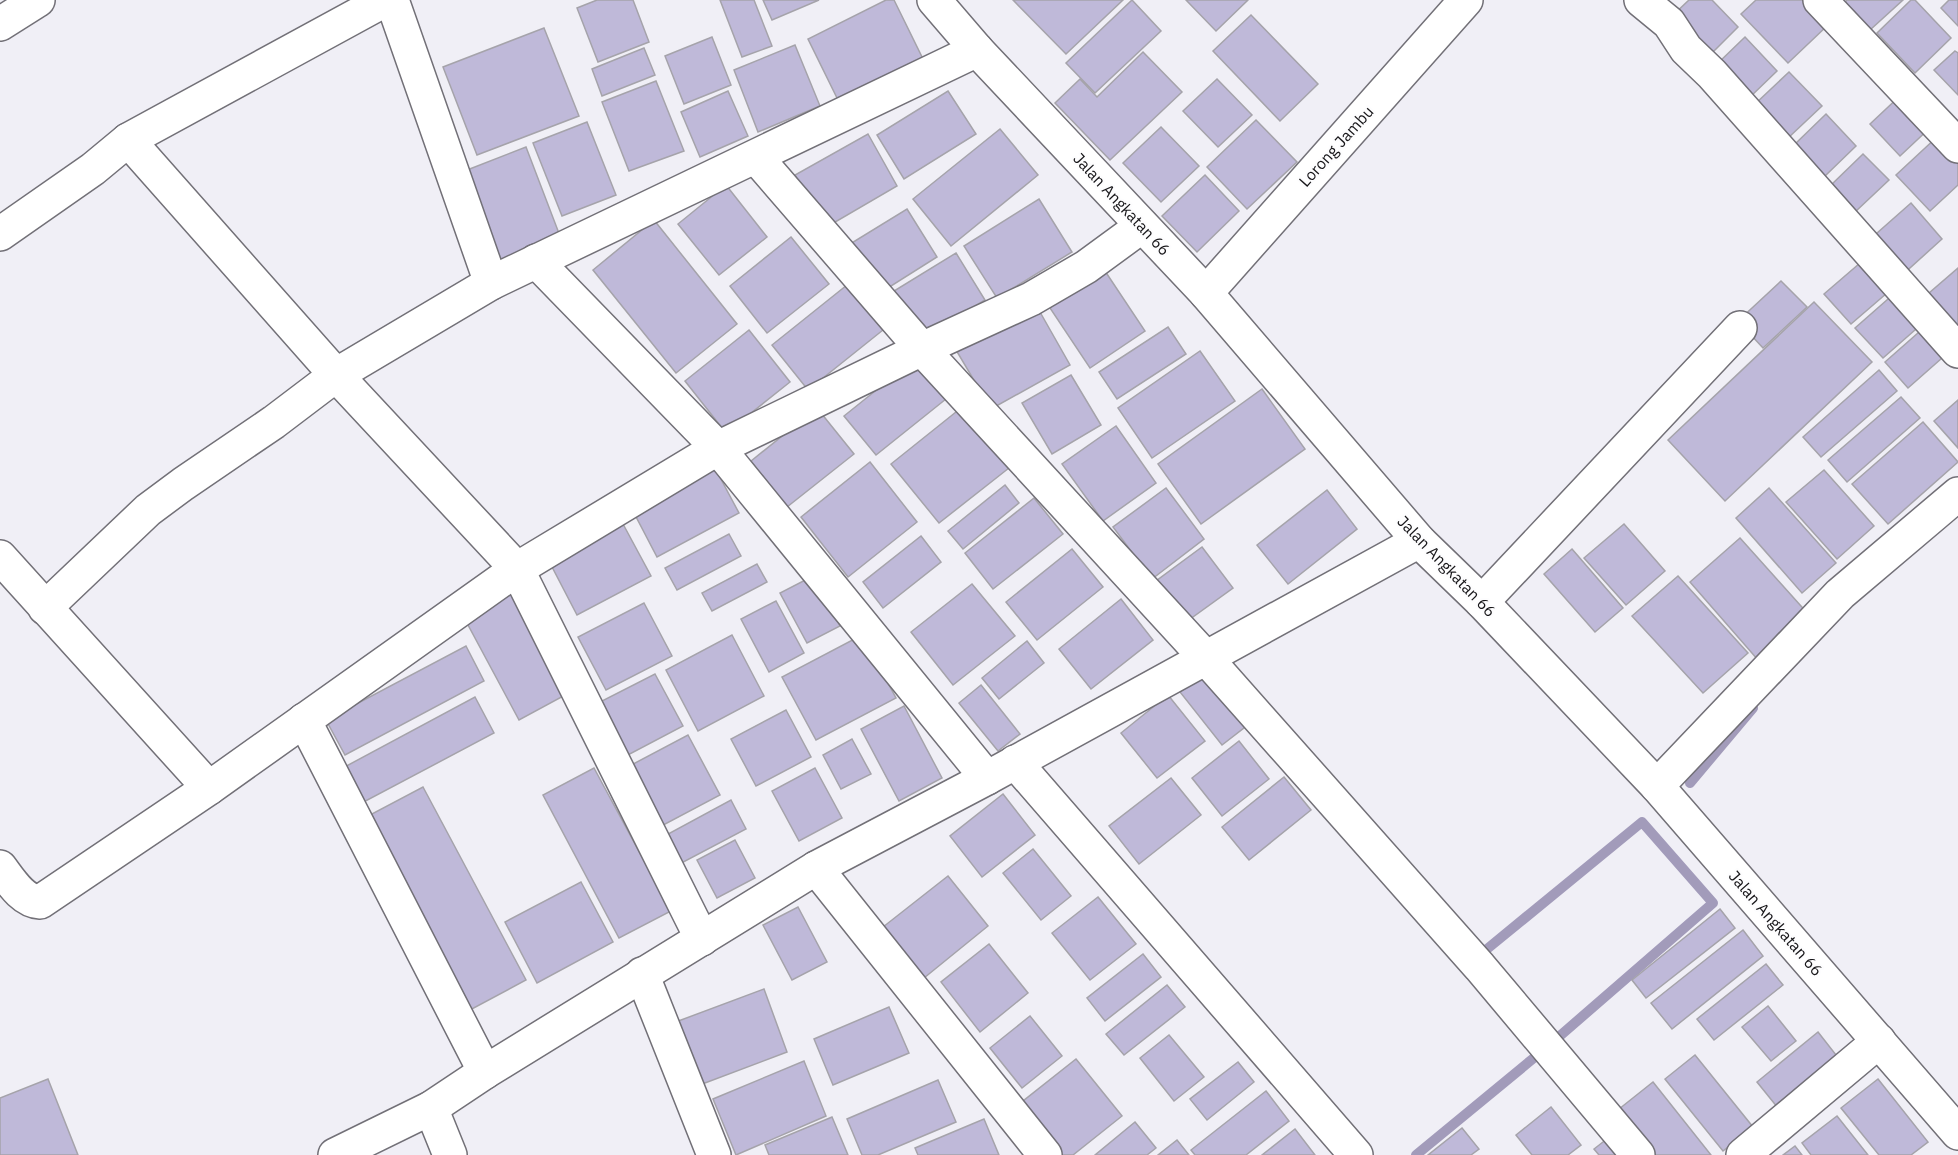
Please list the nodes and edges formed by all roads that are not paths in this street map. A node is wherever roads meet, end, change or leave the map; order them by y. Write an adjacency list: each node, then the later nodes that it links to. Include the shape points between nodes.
1 (38, 0): 8 (street)
2 (385, 0): 10 (street)
3 (392, 0): 16 (street)
4 (934, 0): 9 (street, Jalan Angkatan 66)
5 (1466, 0): 17 (street, Lorong Jambu)
6 (1641, 0): 20 (street, via 1669,23 1686,49)
7 (1820, 0): 11 (street)
8 (0, 24)
9 (977, 50): 12 (street); 13 (street, Jalan Angkatan 66)
10 (128, 140): 14 (street); 21 (street)
11 (1958, 146)
12 (756, 157): 15 (street); 19 (street)
13 (1142, 226): 17 (street, Jalan Angkatan 66); 19 (street, via 1086,267 1030,299)
14 (0, 234)
15 (536, 261): 16 (street); 22 (street)
16 (491, 283): 21 (street)
17 (1206, 293): 24 (street, Jalan Angkatan 66)
18 (1740, 328): 27 (street)
19 (921, 349): 22 (street); 29 (street)
20 (1958, 351)
21 (336, 375): 26 (street); 28 (street, via 148,510)
22 (718, 448): 26 (street); 32 (street)
23 (1958, 494): 34 (street, via 1840,594)
24 (1419, 541): 27 (street, Jalan Angkatan 66); 29 (street)
25 (0, 557): 28 (street)
26 (517, 569): 30 (street); 37 (street)
27 (1482, 602): 34 (street, Jalan Angkatan 66)
28 (45, 608): 33 (street)
29 (1205, 657): 31 (street); 48 (street, via 1473,959)
30 (304, 720): 33 (street); 40 (street)
31 (1016, 762): 32 (street); 47 (street)
32 (987, 778): 36 (street)
33 (209, 788): 35 (street, via 40,902 26,898)
34 (1666, 796): 39 (street, Jalan Angkatan 66)
35 (0, 867)
36 (816, 868): 37 (street); 46 (street)
37 (702, 939): 38 (street)
38 (642, 974): 40 (street); 45 (street)
39 (1879, 1041): 42 (street, Jalan Angkatan 66); 49 (street)
40 (484, 1072): 41 (street)
41 (431, 1108): 43 (street); 44 (street)
42 (1956, 1127)
43 (335, 1155)
44 (450, 1155)
45 (714, 1155)
46 (1045, 1155)
47 (1356, 1155)
48 (1638, 1155)
49 (1743, 1155)

